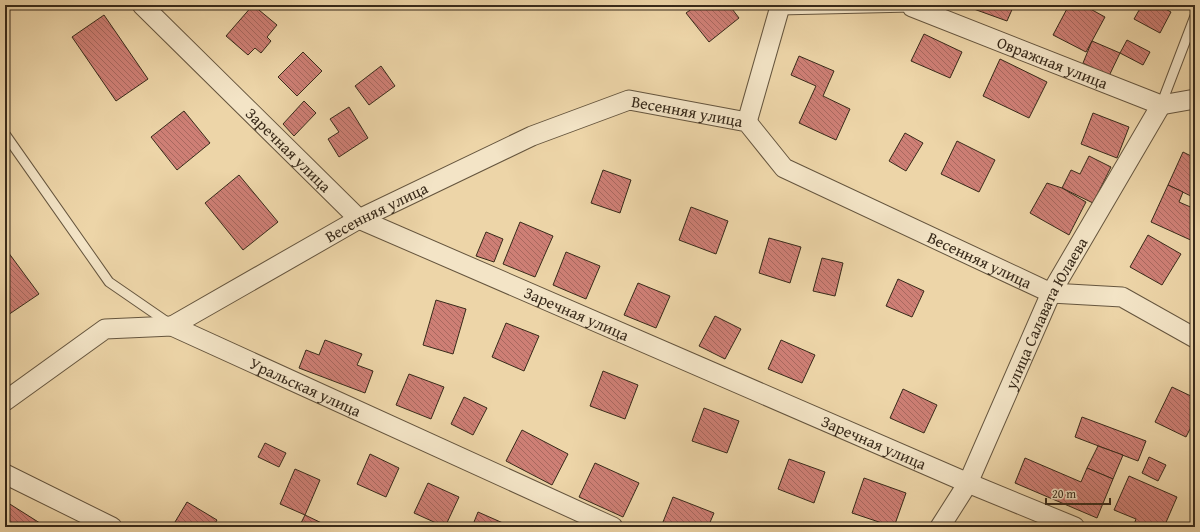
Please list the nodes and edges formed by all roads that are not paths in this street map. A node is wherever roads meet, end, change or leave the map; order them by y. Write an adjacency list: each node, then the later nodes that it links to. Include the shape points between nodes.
1 (142, 5): 9 (street, Заречная улица)
2 (913, 6): 3 (lane); 6 (street, Овражная улица)
3 (779, 7): 7 (street)
4 (1195, 16): 6 (lane)
5 (1195, 99): 6 (street)
6 (1161, 105): 10 (street, улица Салавата Юлаева)
7 (747, 122): 9 (street, Весенняя улица, via 629,100 532,136); 10 (street, Весенняя улица, via 784,168)
8 (5, 134): 11 (lane, via 109,282)
9 (359, 220): 11 (street, Весенняя улица); 15 (street, Заречная улица)
10 (1050, 293): 12 (street, Весенняя улица, via 1122,297); 15 (street, улица Салавата Юлаева)
11 (172, 326): 13 (street, Уральская улица, via 105,329); 17 (street, Уральская улица)
12 (1195, 338)
13 (5, 401)
14 (5, 474): 16 (street)
15 (968, 483): 18 (street, улица Салавата Юлаева); 19 (street, Заречная улица)
16 (112, 527)
17 (613, 527)
18 (940, 527)
19 (1074, 527)

